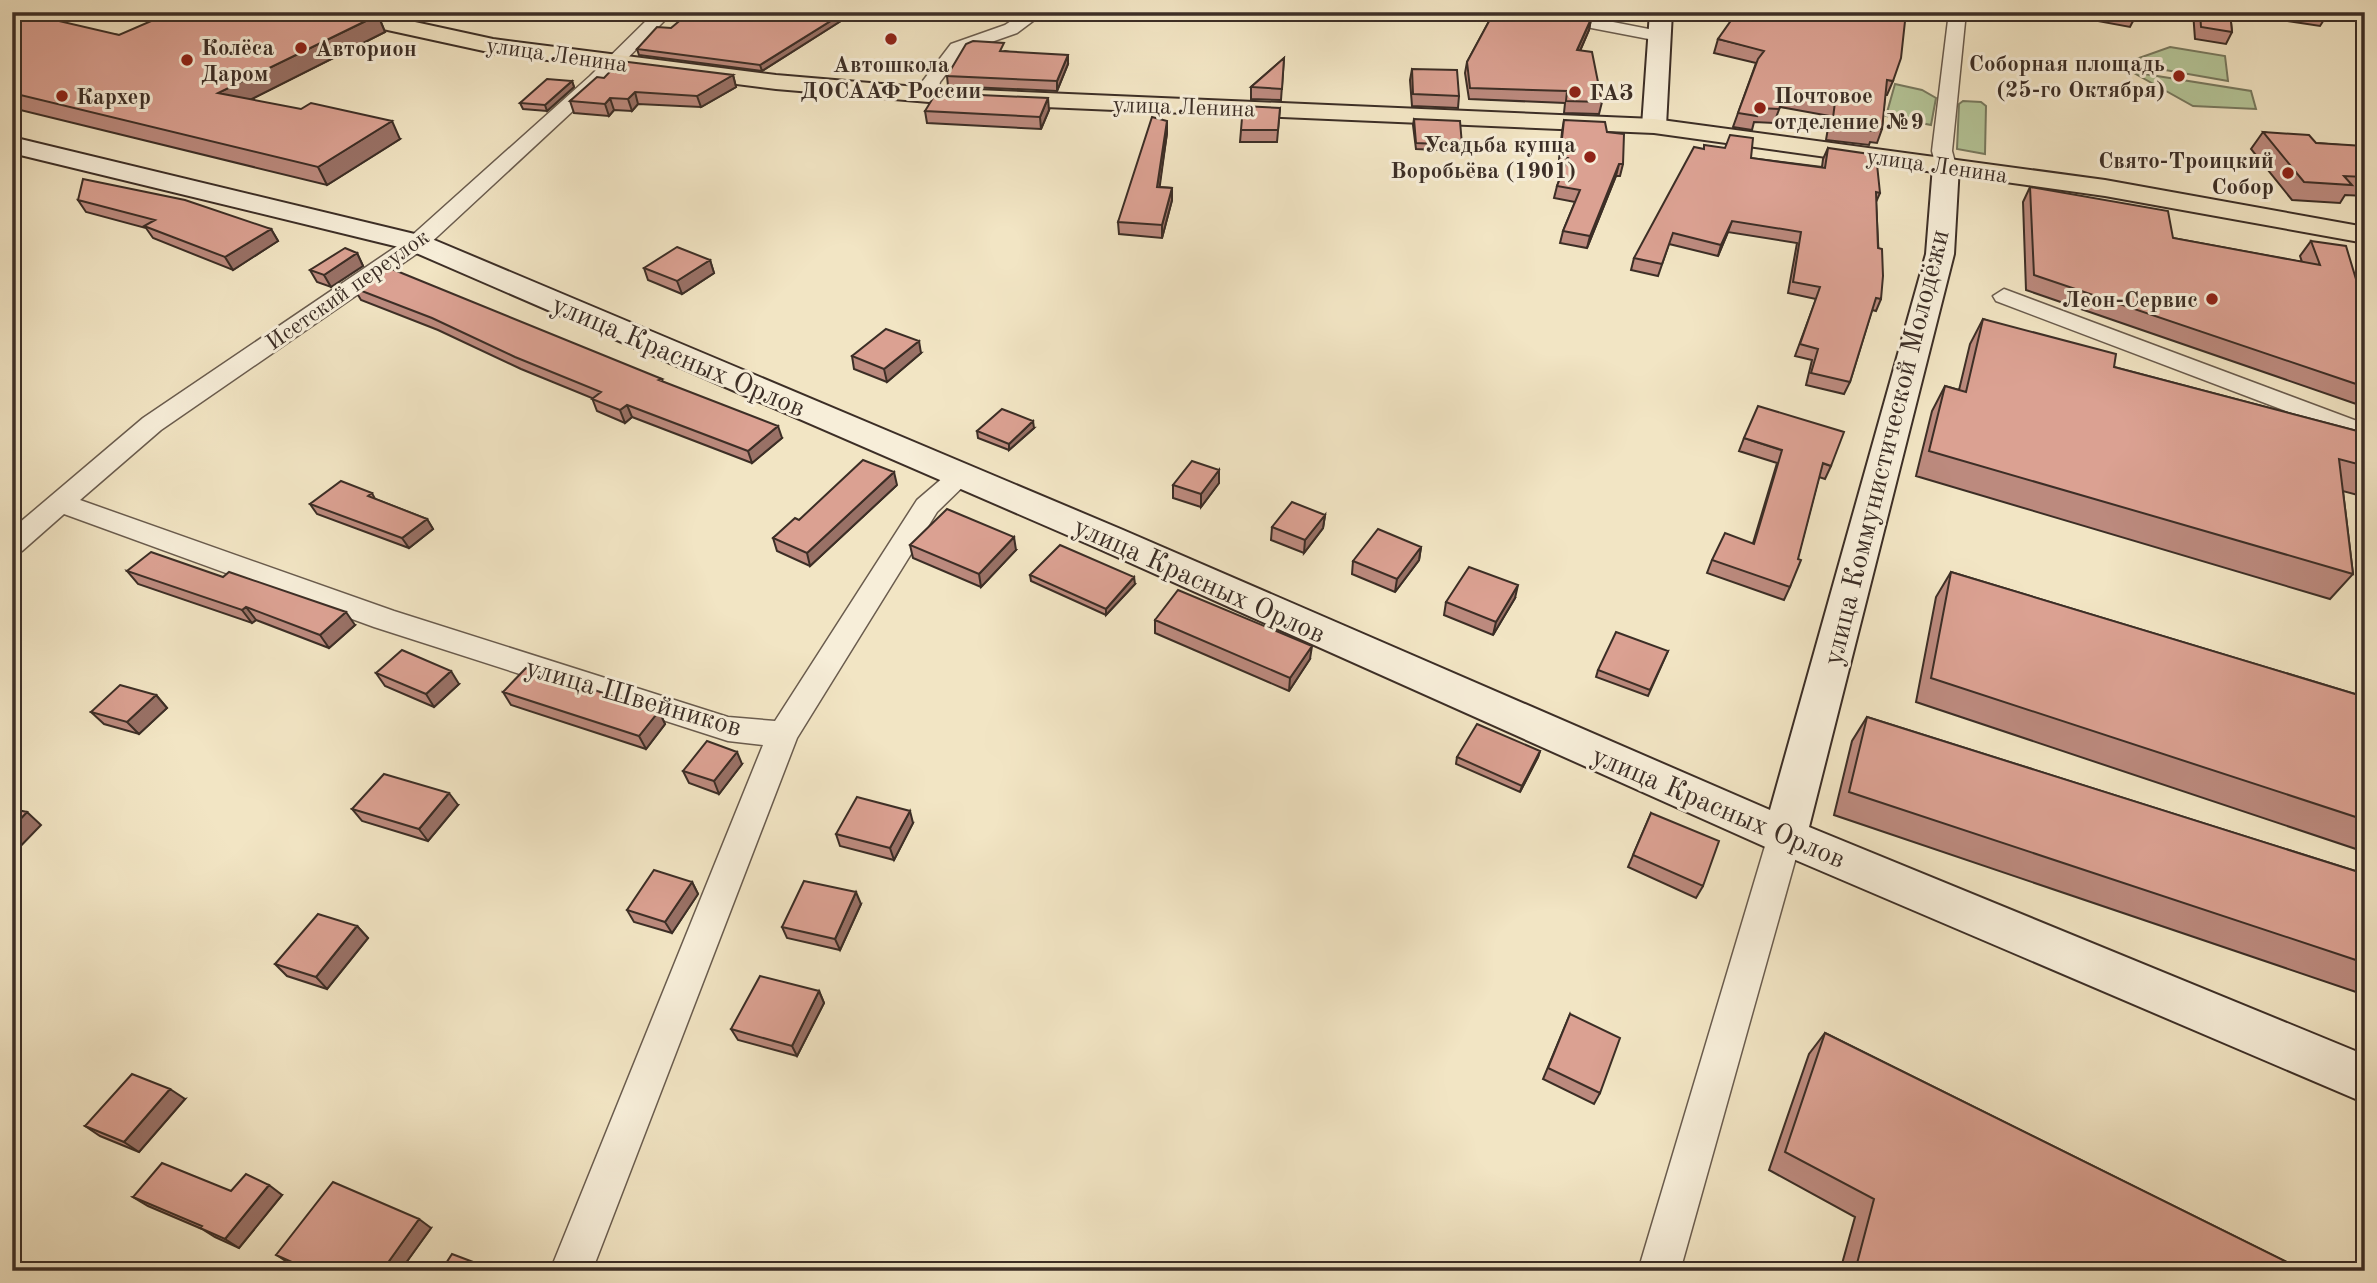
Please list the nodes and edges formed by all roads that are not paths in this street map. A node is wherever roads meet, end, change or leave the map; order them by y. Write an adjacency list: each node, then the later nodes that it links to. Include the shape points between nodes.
1 (337, 12): 8 (main road, улица Ленина, via 493,46)
2 (665, 12): 8 (street, Исетский переулок)
3 (1037, 12): 9 (street, via 1011,29 957,48 931,82)
4 (1534, 12): 7 (street)
5 (1661, 12): 7 (street)
6 (1958, 12): 12 (street, улица Коммунистической Молодёжи, via 1942,151)
7 (1659, 36): 10 (street)
8 (615, 62): 9 (main road, улица Ленина); 14 (street, Исетский переулок)
9 (929, 95): 10 (main road, улица Ленина)
10 (1654, 126): 12 (main road, улица Ленина)
11 (12, 145): 14 (street, улица Красных Орлов)
12 (1946, 166): 13 (main road, улица Ленина, via 2105,187); 21 (street, улица Коммунистической Молодёжи, via 1940,254)
13 (2365, 235)
14 (417, 243): 17 (street, улица Красных Орлов); 18 (street, Исетский переулок, via 152,424)
15 (2004, 296): 16 (street)
16 (2365, 433)
17 (961, 476): 20 (street, via 927,506); 21 (street, улица Красных Орлов)
18 (59, 502): 19 (street, Исетский переулок); 20 (street, улица Швейников, via 384,619 728,729)
19 (12, 544)
20 (783, 734): 23 (street, улица Швейников)
21 (1785, 836): 22 (street, улица Красных Орлов); 24 (street)
22 (2365, 1079)
23 (571, 1271)
24 (1659, 1271)

